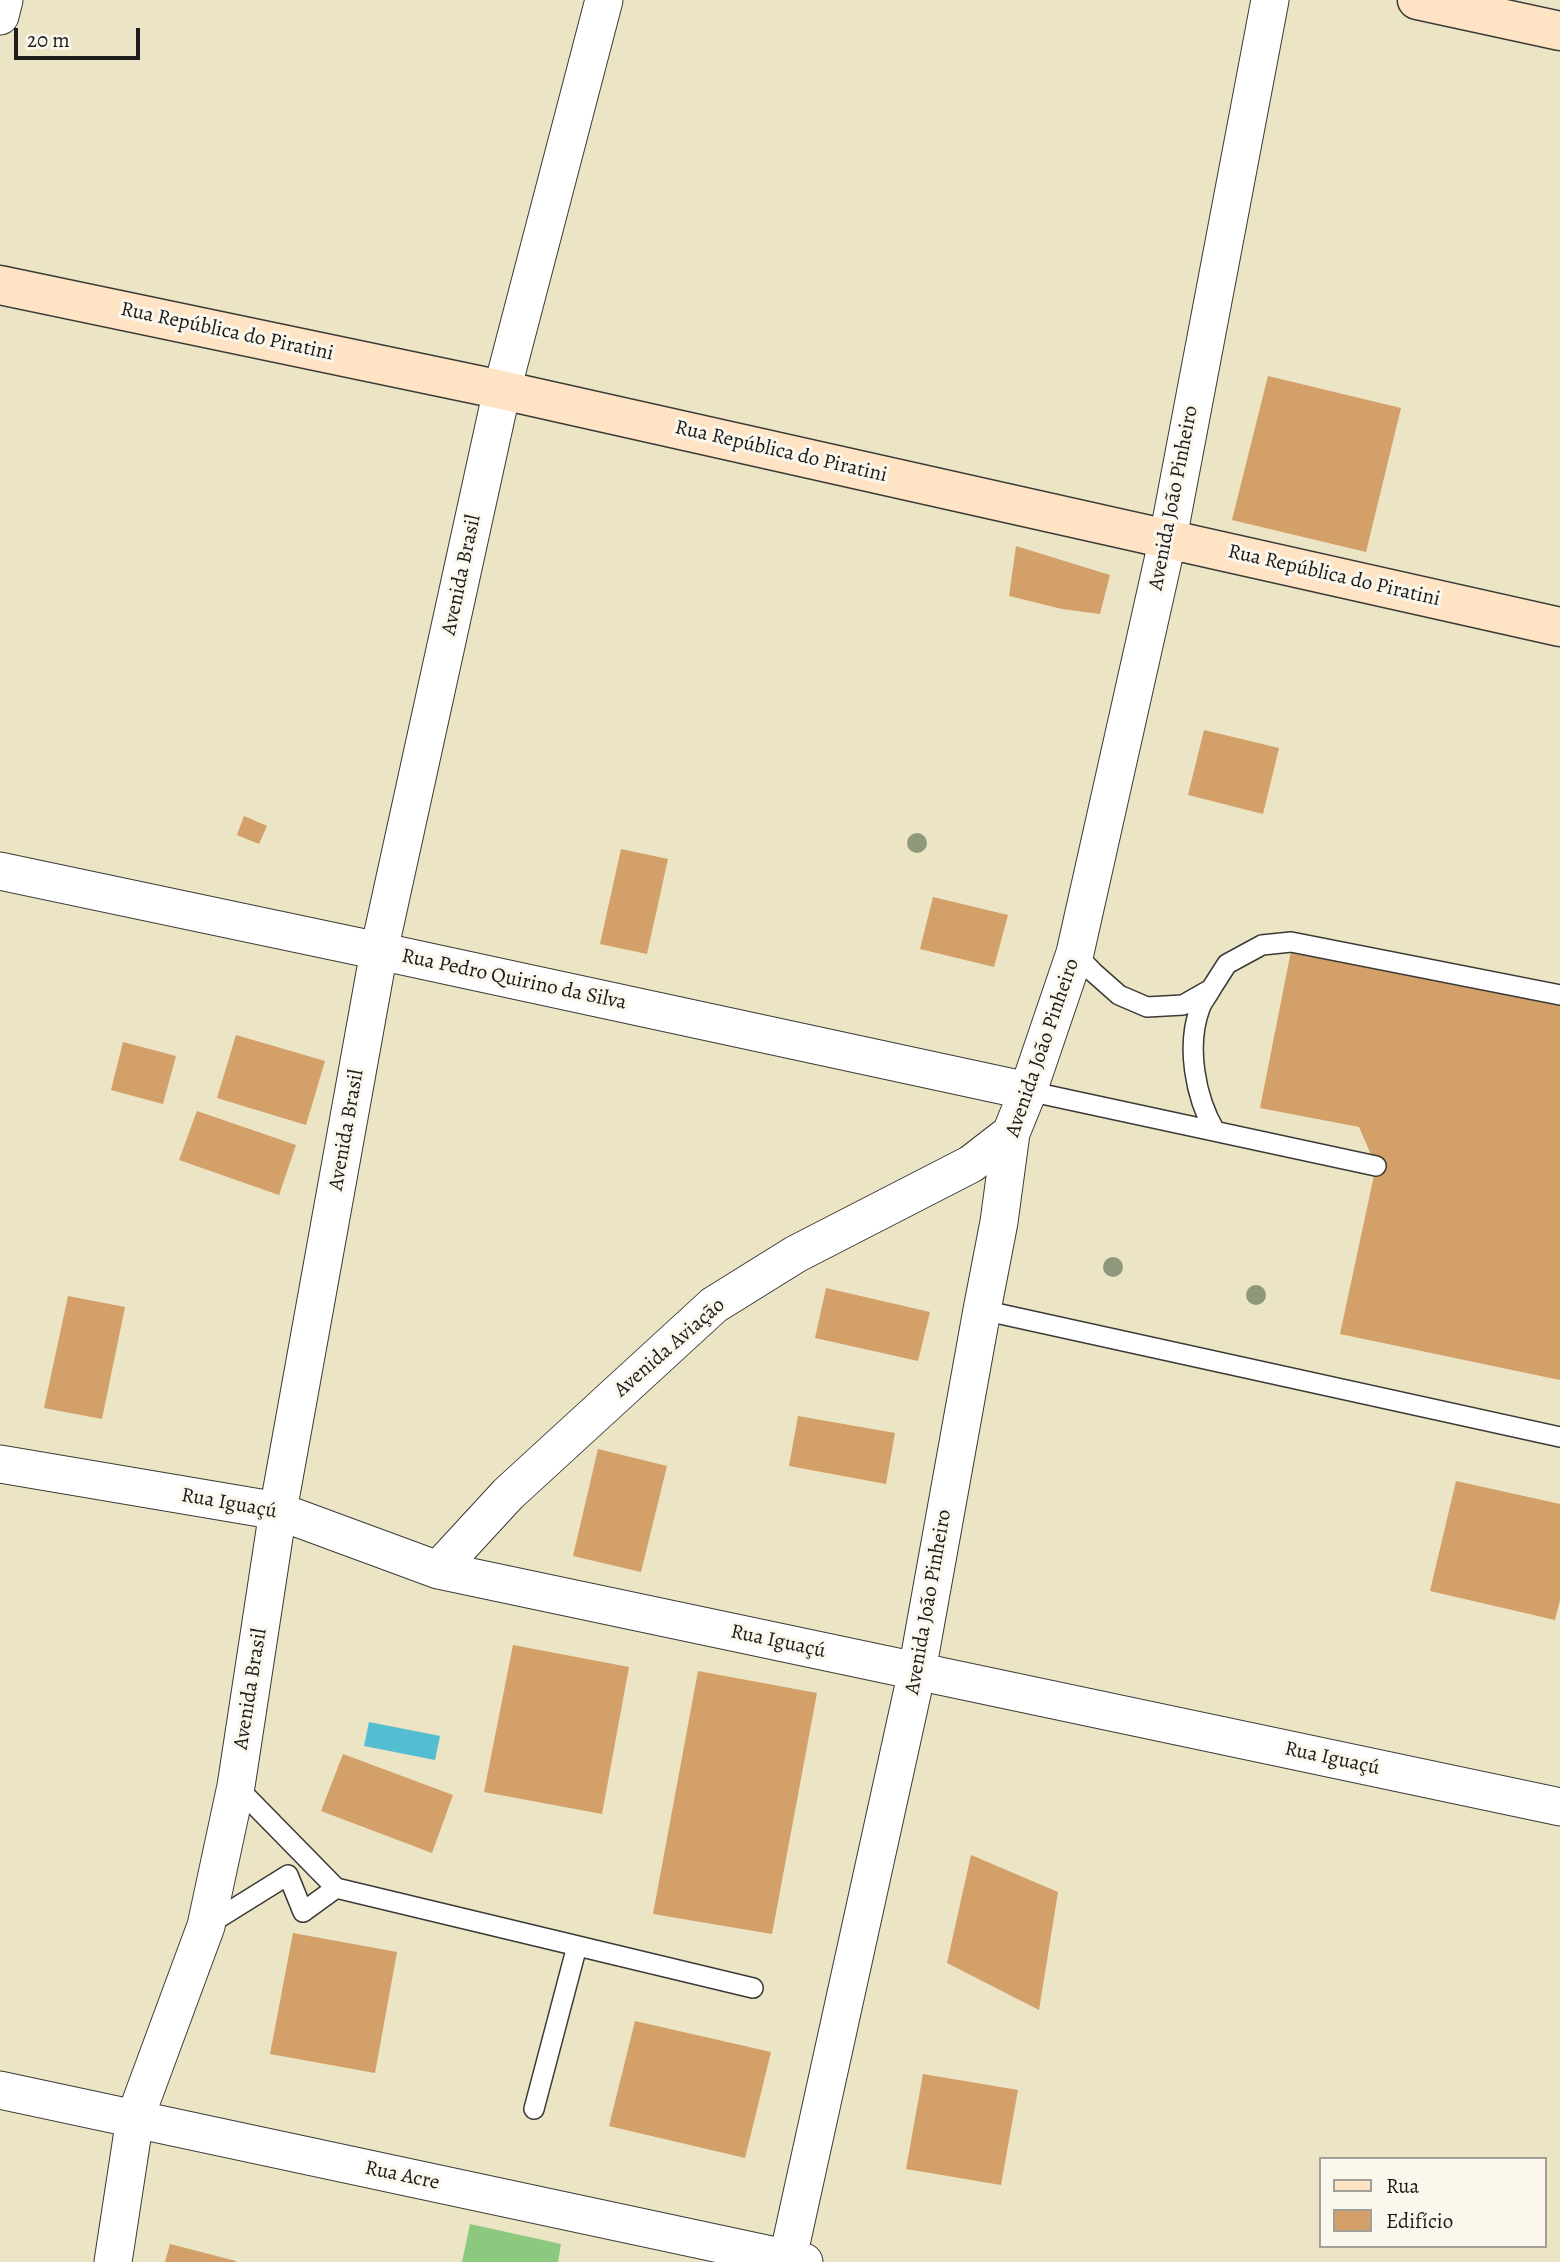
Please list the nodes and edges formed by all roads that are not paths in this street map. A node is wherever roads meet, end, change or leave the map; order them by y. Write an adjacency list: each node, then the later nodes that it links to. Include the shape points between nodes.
1 (4, 0): 5 (street)
2 (604, 0): 8 (street, Avenida Brasil)
3 (1270, 0): 9 (street, Avenida João Pinheiro)
4 (1418, 0): 6 (street)
5 (0, 16)
6 (1560, 31)
7 (0, 285): 8 (street, Rua República do Piratini)
8 (502, 390): 9 (street, Rua República do Piratini); 12 (street, Avenida Brasil)
9 (1168, 538): 10 (street, Rua República do Piratini); 13 (street, Avenida João Pinheiro)
10 (1560, 627)
11 (0, 871): 12 (street, Rua Pedro Quirino da Silva)
12 (379, 951): 16 (street, Rua Pedro Quirino da Silva); 23 (street, Avenida Brasil)
13 (1075, 953): 14 (lane, via 1119,995 1147,1007 1183,1005); 16 (street, Avenida João Pinheiro)
14 (1211, 989): 15 (lane, via 1227,964 1262,945 1291,942); 17 (lane, via 1200,1007 1193,1044 1205,1113)
15 (1560, 995)
16 (1028, 1091): 17 (lane); 18 (street, Avenida João Pinheiro)
17 (1215, 1131): 19 (lane)
18 (1011, 1133): 20 (street, Avenida João Pinheiro); 24 (street, Avenida Aviação, via 971,1164 796,1254 714,1305 508,1494)
19 (1376, 1166)
20 (982, 1310): 21 (lane); 25 (street, Avenida João Pinheiro)
21 (1560, 1437)
22 (0, 1464): 23 (street, Rua Iguaçú)
23 (278, 1511): 24 (street, Rua Iguaçú); 26 (street, Avenida Brasil)
24 (438, 1570): 25 (street, Rua Iguaçú)
25 (917, 1671): 27 (street, Rua Iguaçú); 35 (street, Avenida João Pinheiro)
26 (236, 1786): 28 (lane); 29 (street, Avenida Brasil)
27 (1560, 1807)
28 (336, 1888): 29 (lane, via 303,1912 288,1875); 30 (lane)
29 (206, 1926): 34 (street, Avenida Brasil)
30 (577, 1946): 31 (lane); 33 (lane)
31 (753, 1988)
32 (0, 2090): 34 (street, Rua Acre)
33 (534, 2109)
34 (135, 2118): 35 (street, Rua Acre); 36 (street, Avenida Brasil)
35 (793, 2261)
36 (113, 2262)

